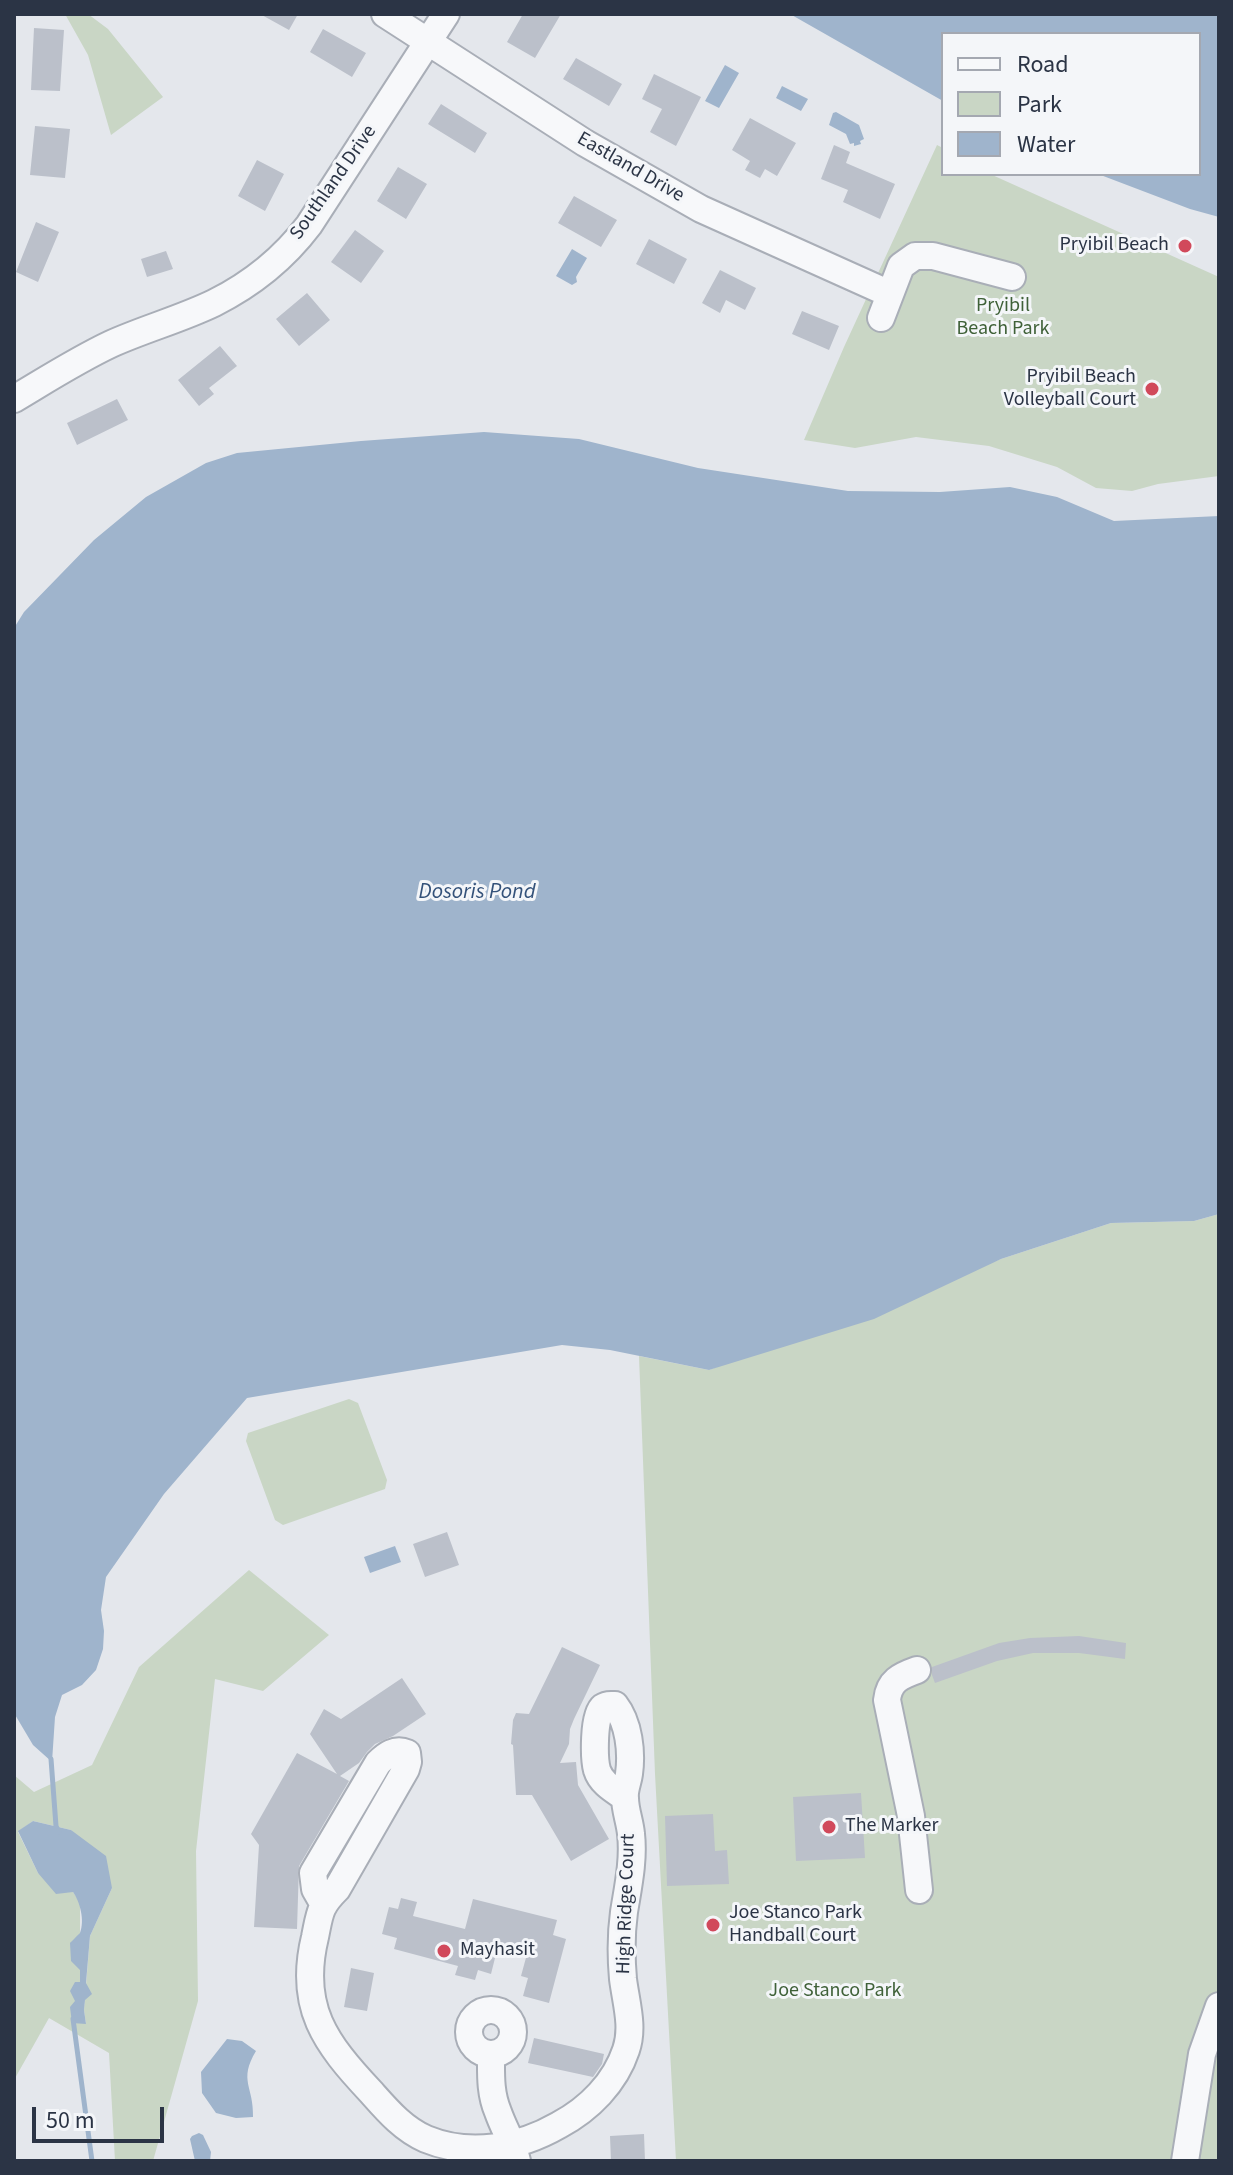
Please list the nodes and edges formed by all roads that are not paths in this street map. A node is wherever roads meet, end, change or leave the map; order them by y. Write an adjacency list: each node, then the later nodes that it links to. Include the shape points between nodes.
1 (385, 14): 3 (street, Eastland Drive)
2 (446, 14): 3 (street, Southland Drive)
3 (429, 42): 4 (street, Eastland Drive, via 585,143 885,306 901,266 920,255); 5 (street, Southland Drive, via 309,225 266,271 213,303 113,343)
4 (1012, 277)
5 (14, 399)
6 (917, 1670): 8 (street, via 895,1680 887,1700 911,1816)
7 (624, 1797): 12 (street, High Ridge Court, via 631,1836 622,1946 630,2019 627,2050 598,2097)
8 (919, 1890)
9 (323, 1903): 9 (street, via 337,1889 406,1769 407,1753 396,1751 378,1763 313,1873); 12 (street, High Ridge Court, via 309,1979 313,2011 348,2069 395,2118 425,2138 447,2146)
10 (1219, 2006): 13 (street, via 1202,2054)
11 (491, 2054): 12 (street, via 491,2089)
12 (515, 2153)
13 (1185, 2161)

